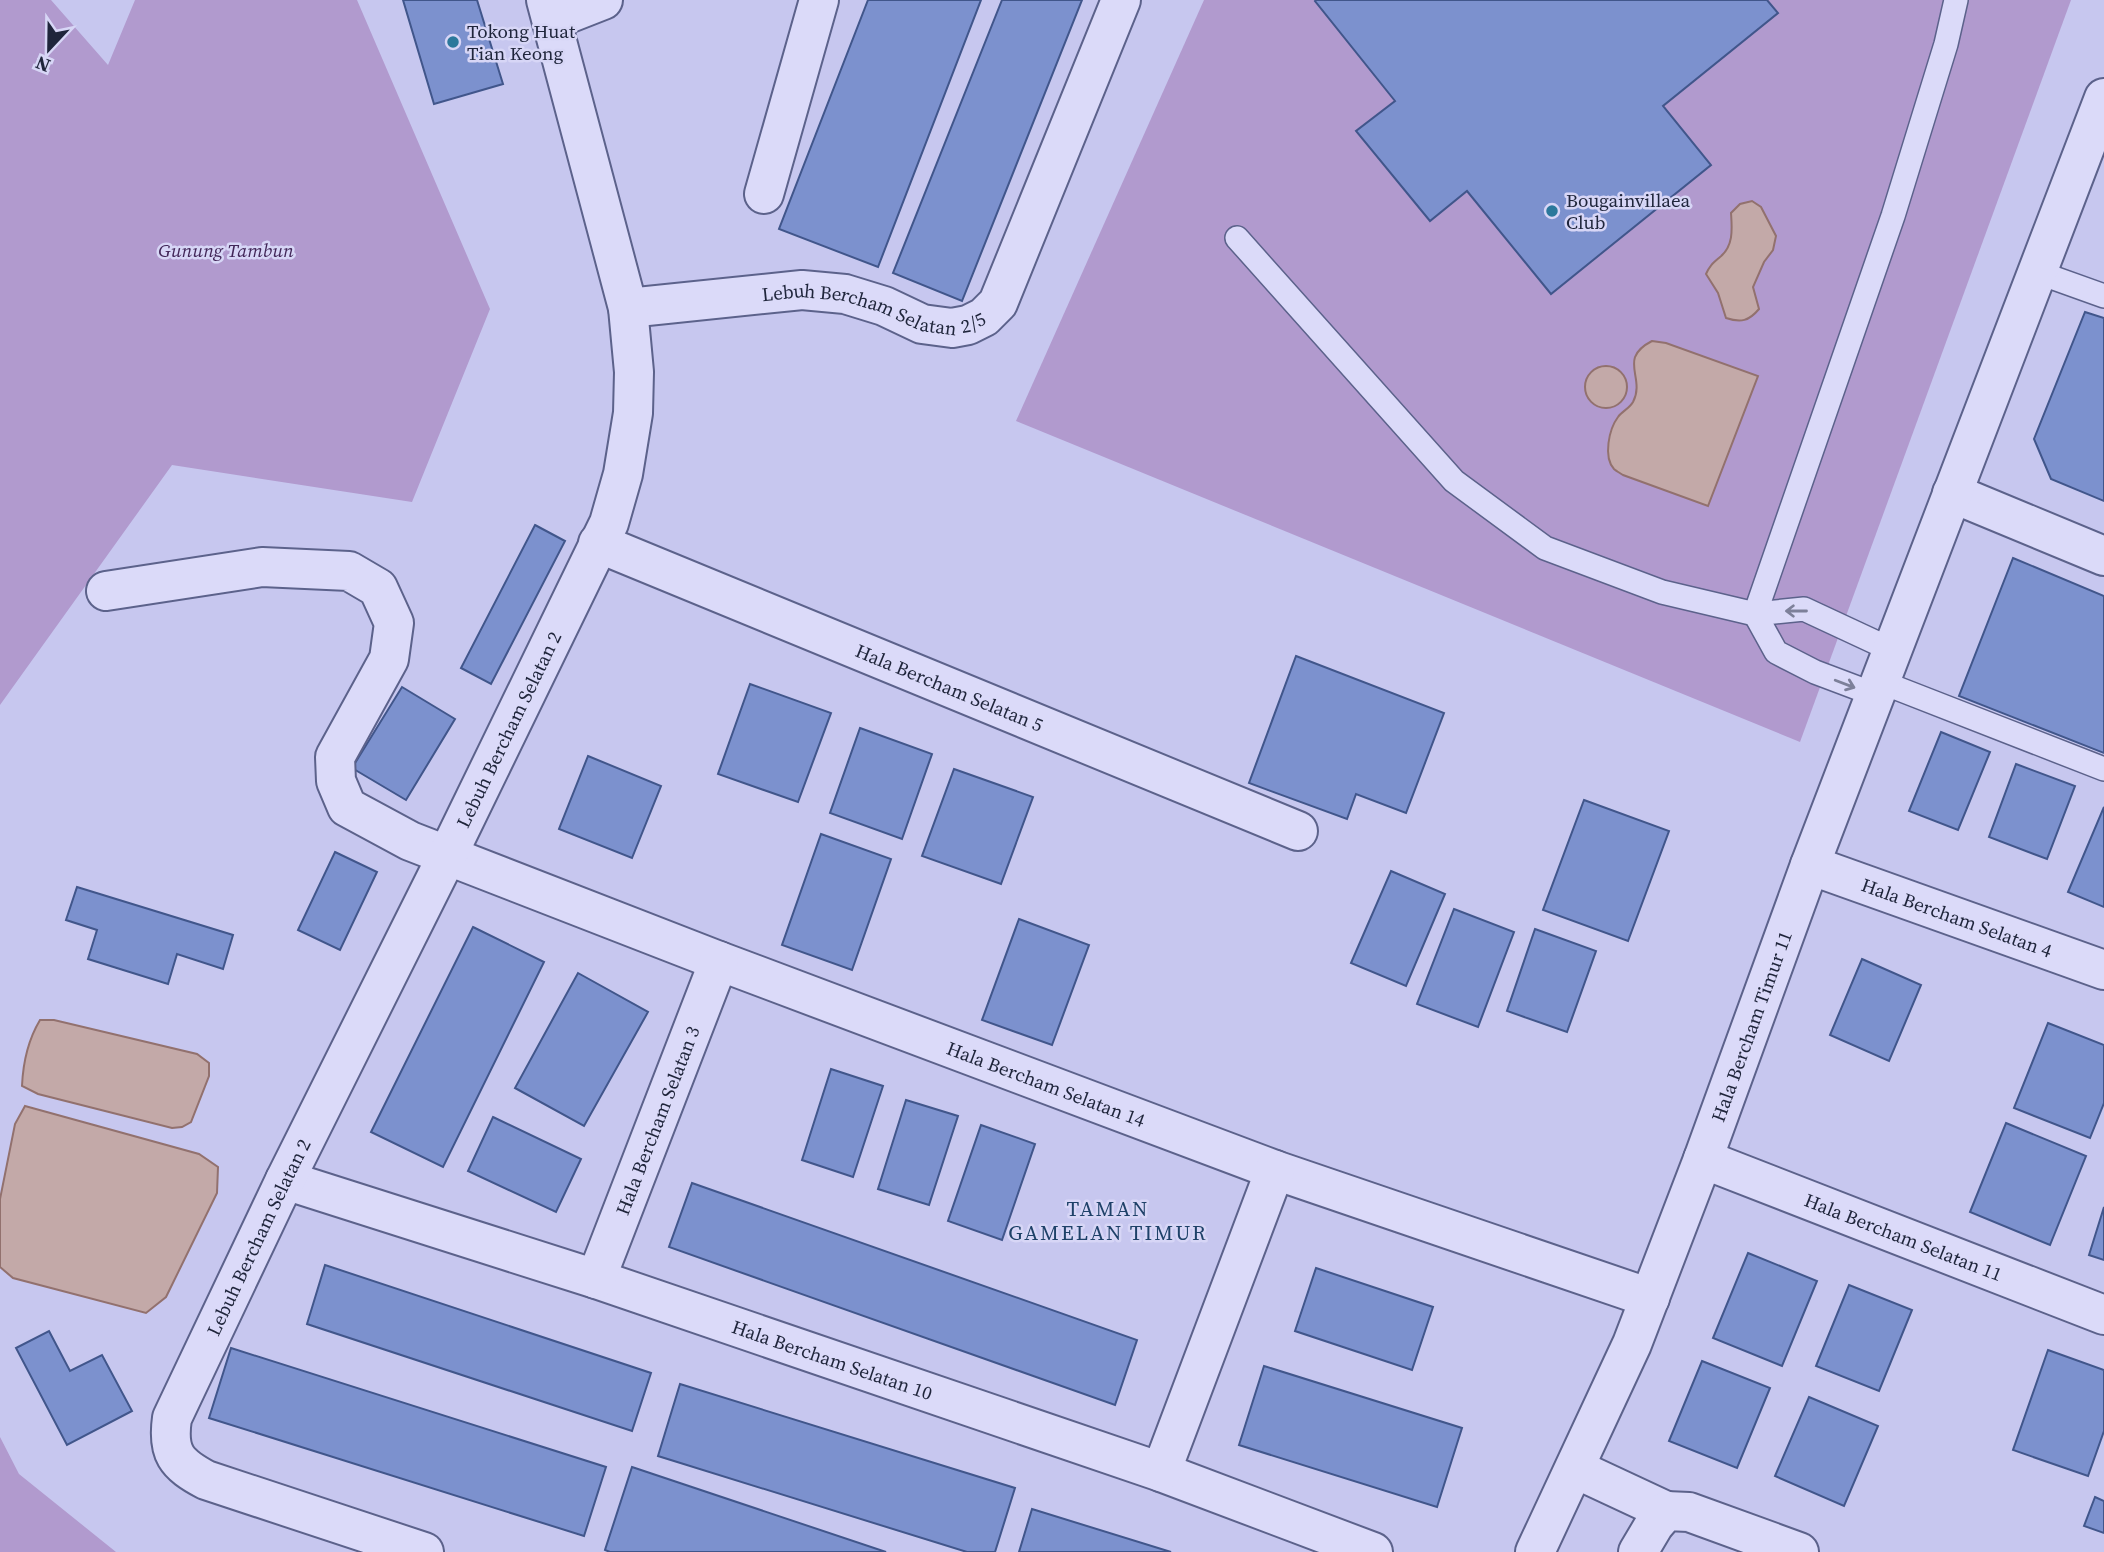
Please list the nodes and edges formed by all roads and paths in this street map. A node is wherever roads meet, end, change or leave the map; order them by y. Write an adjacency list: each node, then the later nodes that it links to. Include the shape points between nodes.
1 (603, 0): 5 (street)
2 (819, 0): 7 (street)
3 (1121, 0): 11 (street, Lebuh Bercham Selatan 2/5, via 998,303 984,317 952,328 922,324 845,294 802,290)
4 (1956, 0): 16 (lane, via 1893,216)
5 (549, 10): 11 (street, Lebuh Bercham Selatan 2)
6 (2104, 99): 9 (street, Hala Bercham Timur 11)
7 (764, 194)
8 (1237, 237): 16 (lane, via 1454,481 1545,548 1662,592)
9 (2037, 272): 10 (lane); 12 (street, Hala Bercham Timur 11)
10 (2104, 296)
11 (628, 308): 13 (street, Lebuh Bercham Selatan 2, via 633,413 624,474)
12 (1952, 493): 14 (street); 17 (street, Hala Bercham Timur 11)
13 (598, 543): 19 (street, Hala Bercham Selatan 5); 20 (street, Lebuh Bercham Selatan 2)
14 (2104, 556)
15 (106, 591): 20 (street, Hala Bercham Selatan 14, via 262,567 349,571 378,588 394,623 389,659 335,757 336,781 347,807 410,841)
16 (1755, 614): 17 (lane, one-way to 16, via 1804,609); 17 (lane, one-way to 17, via 1776,652 1815,671)
17 (1883, 676): 18 (lane); 21 (street, Hala Bercham Timur 11)
18 (2104, 769)
19 (1298, 831)
20 (448, 854): 22 (street, Hala Bercham Selatan 14); 26 (street, Lebuh Bercham Selatan 2)
21 (1810, 864): 23 (street, Hala Bercham Selatan 4); 24 (street, Hala Bercham Timur 11)
22 (719, 961): 25 (street, Hala Bercham Selatan 14); 27 (street, Hala Bercham Selatan 3)
23 (2104, 970)
24 (1703, 1159): 28 (street, Hala Bercham Timur 11); 29 (street, Hala Bercham Selatan 11)
25 (1275, 1170): 28 (street, Hala Bercham Selatan 14); 31 (street)
26 (285, 1180): 27 (street, Hala Bercham Selatan 10); 33 (street, Lebuh Bercham Selatan 2, via 172,1418 175,1455 186,1470 206,1480)
27 (596, 1279): 31 (street, Hala Bercham Selatan 10)
28 (1650, 1298): 30 (street, Hala Bercham Timur 11)
29 (2104, 1315)
30 (1576, 1469): 32 (street); 35 (street, Hala Bercham Timur 11)
31 (1161, 1472): 34 (street, Hala Bercham Selatan 10)
32 (1678, 1512): 36 (street, via 1654,1525); 37 (street)
33 (424, 1552)
34 (1373, 1552)
35 (1535, 1552)
36 (1638, 1552)
37 (1799, 1552)

